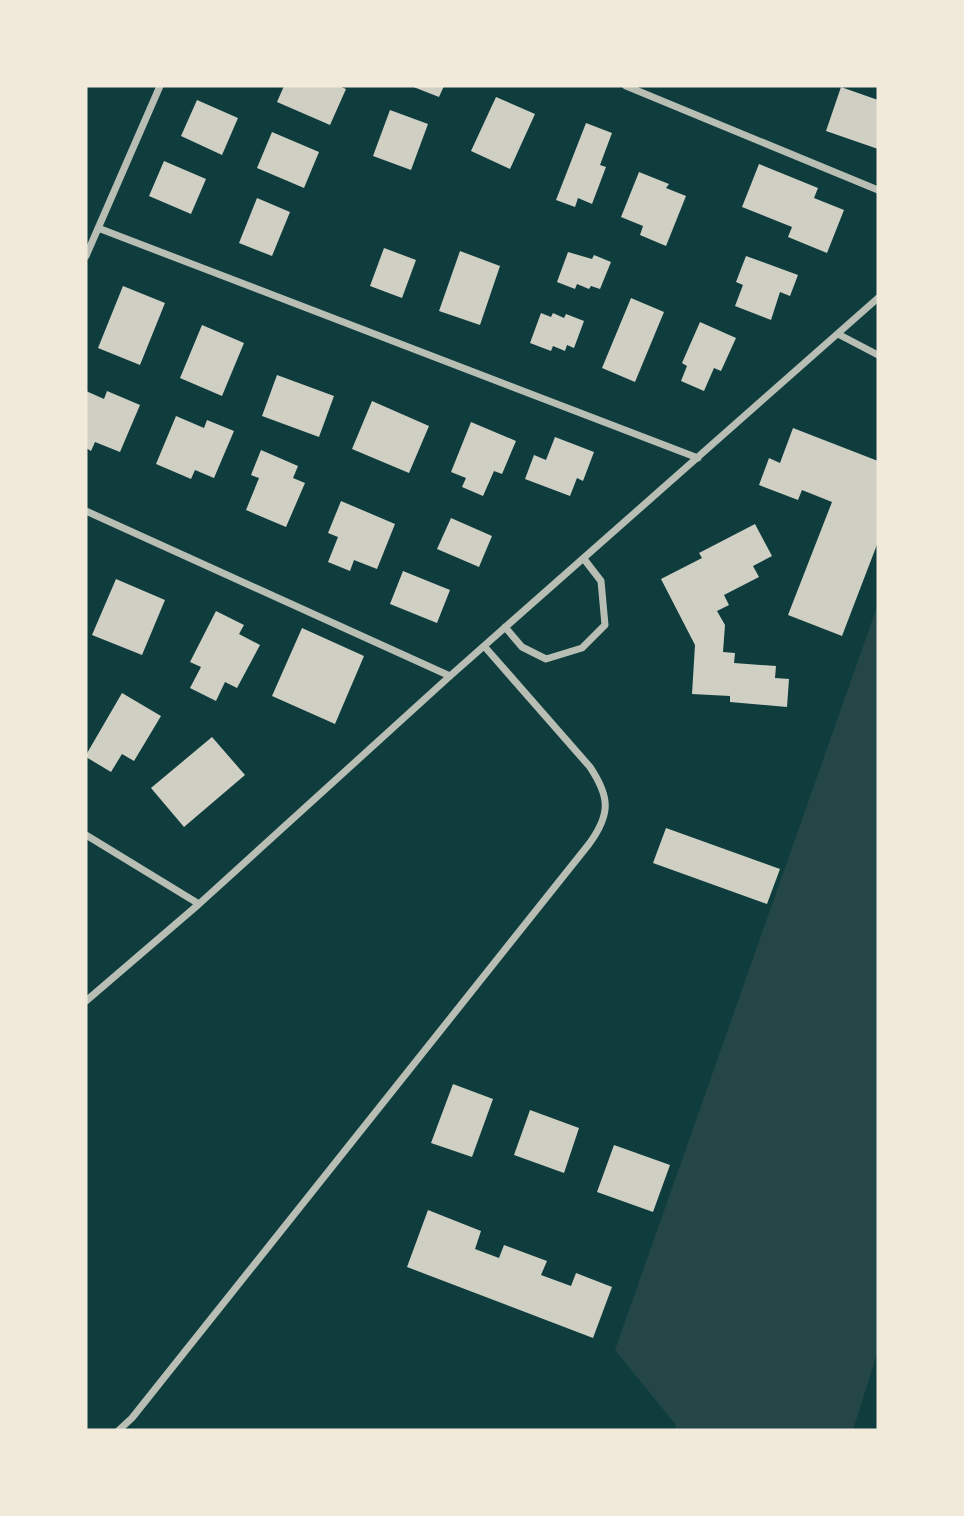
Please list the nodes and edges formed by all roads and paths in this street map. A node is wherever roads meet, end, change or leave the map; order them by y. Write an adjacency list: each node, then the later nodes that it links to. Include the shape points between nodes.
1 (160, 86): 4 (street)
2 (626, 86): 3 (street)
3 (878, 190)
4 (98, 228): 5 (street); 9 (street)
5 (86, 256)
6 (878, 298): 7 (street)
7 (838, 334): 8 (street); 9 (street)
8 (878, 355)
9 (698, 458): 11 (street)
10 (86, 511): 14 (street)
11 (584, 559): 12 (street); 12 (street, via 601,581 605,625 582,649 547,659 522,647)
12 (505, 627): 13 (street)
13 (484, 646): 14 (street); 18 (street, via 600,781 606,804 604,820)
14 (450, 676): 16 (street)
15 (86, 835): 16 (street)
16 (198, 904): 17 (street)
17 (86, 1001)
18 (119, 1430)

